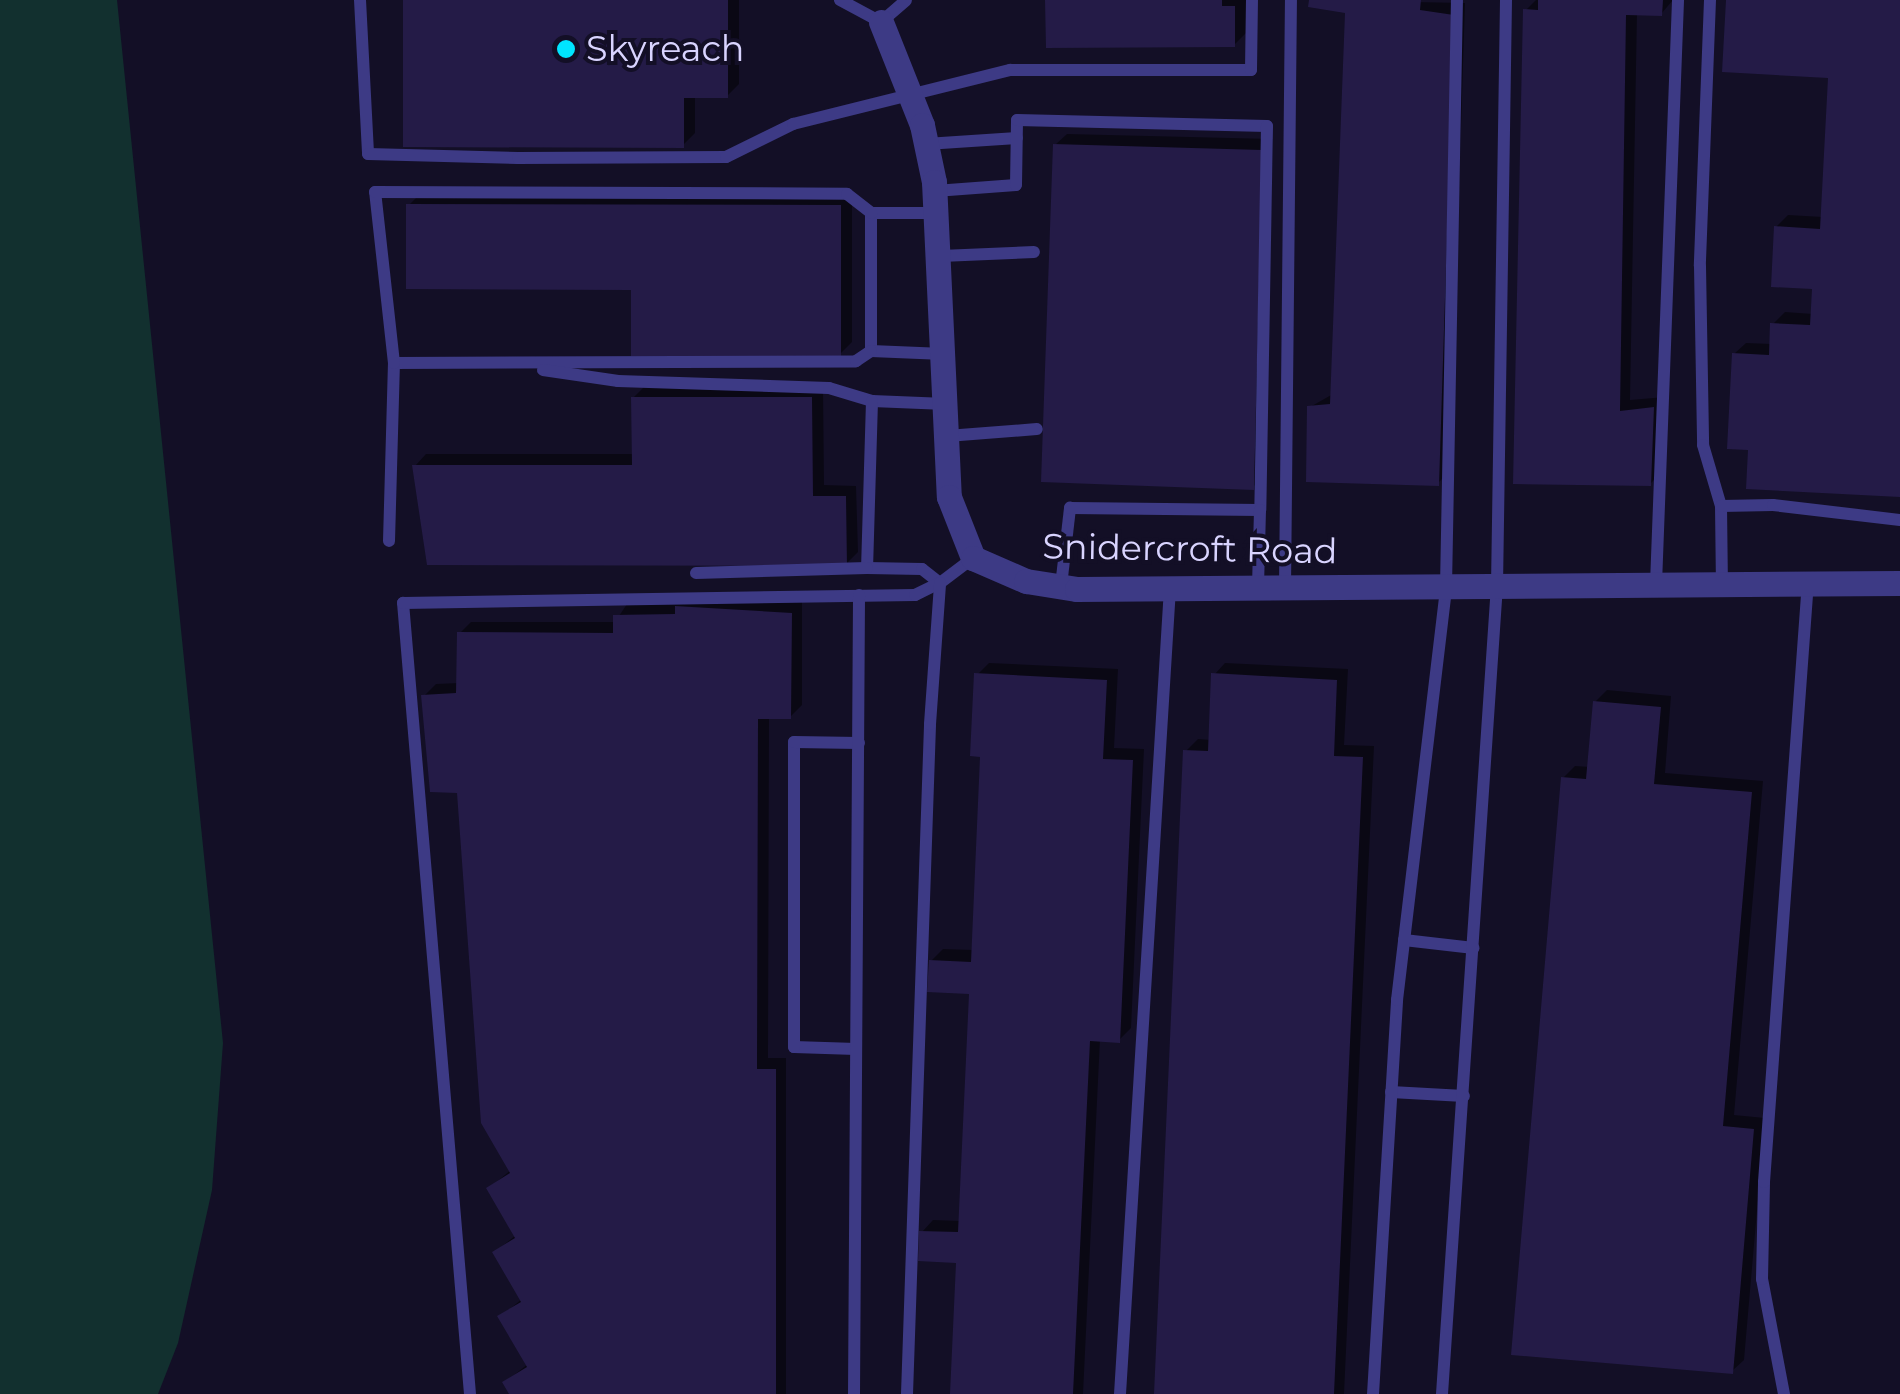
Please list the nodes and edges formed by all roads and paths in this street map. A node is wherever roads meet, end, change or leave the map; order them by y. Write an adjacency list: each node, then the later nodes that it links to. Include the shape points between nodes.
1 (360, 0): 12 (lane, via 368,154 726,157 793,124)
2 (840, 0): 11 (lane)
3 (865, 0): 11 (lane)
4 (906, 0): 11 (lane)
5 (1252, 0): 12 (lane, via 1251,70 1010,70)
6 (1291, 0): 44 (lane)
7 (1457, 0): 42 (lane)
8 (1506, 0): 41 (lane)
9 (1678, 0): 38 (lane)
10 (1710, 0): 27 (lane, via 1700,266 1703,445)
11 (881, 22): 12 (street)
12 (908, 91): 14 (street)
13 (1016, 138): 14 (lane); 15 (lane, via 1016,185); 28 (lane, via 1017,120 1267,126)
14 (926, 144): 15 (street)
15 (936, 202): 16 (lane); 18 (street)
16 (870, 213): 19 (lane); 21 (lane, via 847,194 376,192)
17 (1034, 252): 18 (lane)
18 (941, 256): 20 (street)
19 (871, 351): 20 (lane); 22 (lane, via 856,361)
20 (944, 354): 24 (street)
21 (394, 363): 22 (lane); 30 (lane)
22 (516, 366): 23 (lane, via 618,380 829,388)
23 (872, 402): 24 (lane); 32 (lane)
24 (946, 404): 26 (street)
25 (1036, 429): 26 (lane)
26 (947, 436): 31 (street, via 952,516)
27 (1721, 506): 29 (lane, via 1773,505); 36 (lane)
28 (1260, 510): 39 (lane, via 1070,508); 43 (lane)
29 (1900, 520)
30 (389, 542)
31 (973, 558): 35 (lane); 39 (street, Snidercroft Road, via 1000,573)
32 (866, 568): 33 (lane); 35 (lane, via 922,569)
33 (696, 573)
34 (1808, 581): 36 (street, Snidercroft Road); 37 (street, Snidercroft Road); 58 (lane, via 1762,1240 1771,1352)
35 (940, 583): 45 (lane, via 915,595); 54 (lane)
36 (1722, 583): 38 (street, Snidercroft Road)
37 (1900, 583)
38 (1656, 584): 41 (street, Snidercroft Road)
39 (1061, 586): 40 (street, Snidercroft Road)
40 (1170, 586): 43 (street, Snidercroft Road); 55 (lane)
41 (1497, 586): 42 (street, Snidercroft Road); 48 (lane)
42 (1446, 587): 44 (street, Snidercroft Road); 47 (lane)
43 (1258, 588): 44 (street, Snidercroft Road)
44 (1285, 588)
45 (859, 595): 46 (lane); 52 (lane, via 403,602)
46 (859, 743): 49 (lane); 49 (lane, via 794,742 794,1047)
47 (1404, 940): 48 (lane); 50 (lane)
48 (1474, 948): 51 (lane)
49 (856, 1049): 53 (lane)
50 (1392, 1092): 51 (lane); 56 (lane)
51 (1464, 1096): 57 (lane)
52 (470, 1394)
53 (854, 1394)
54 (907, 1394)
55 (1120, 1394)
56 (1373, 1394)
57 (1442, 1394)
58 (1784, 1394)

